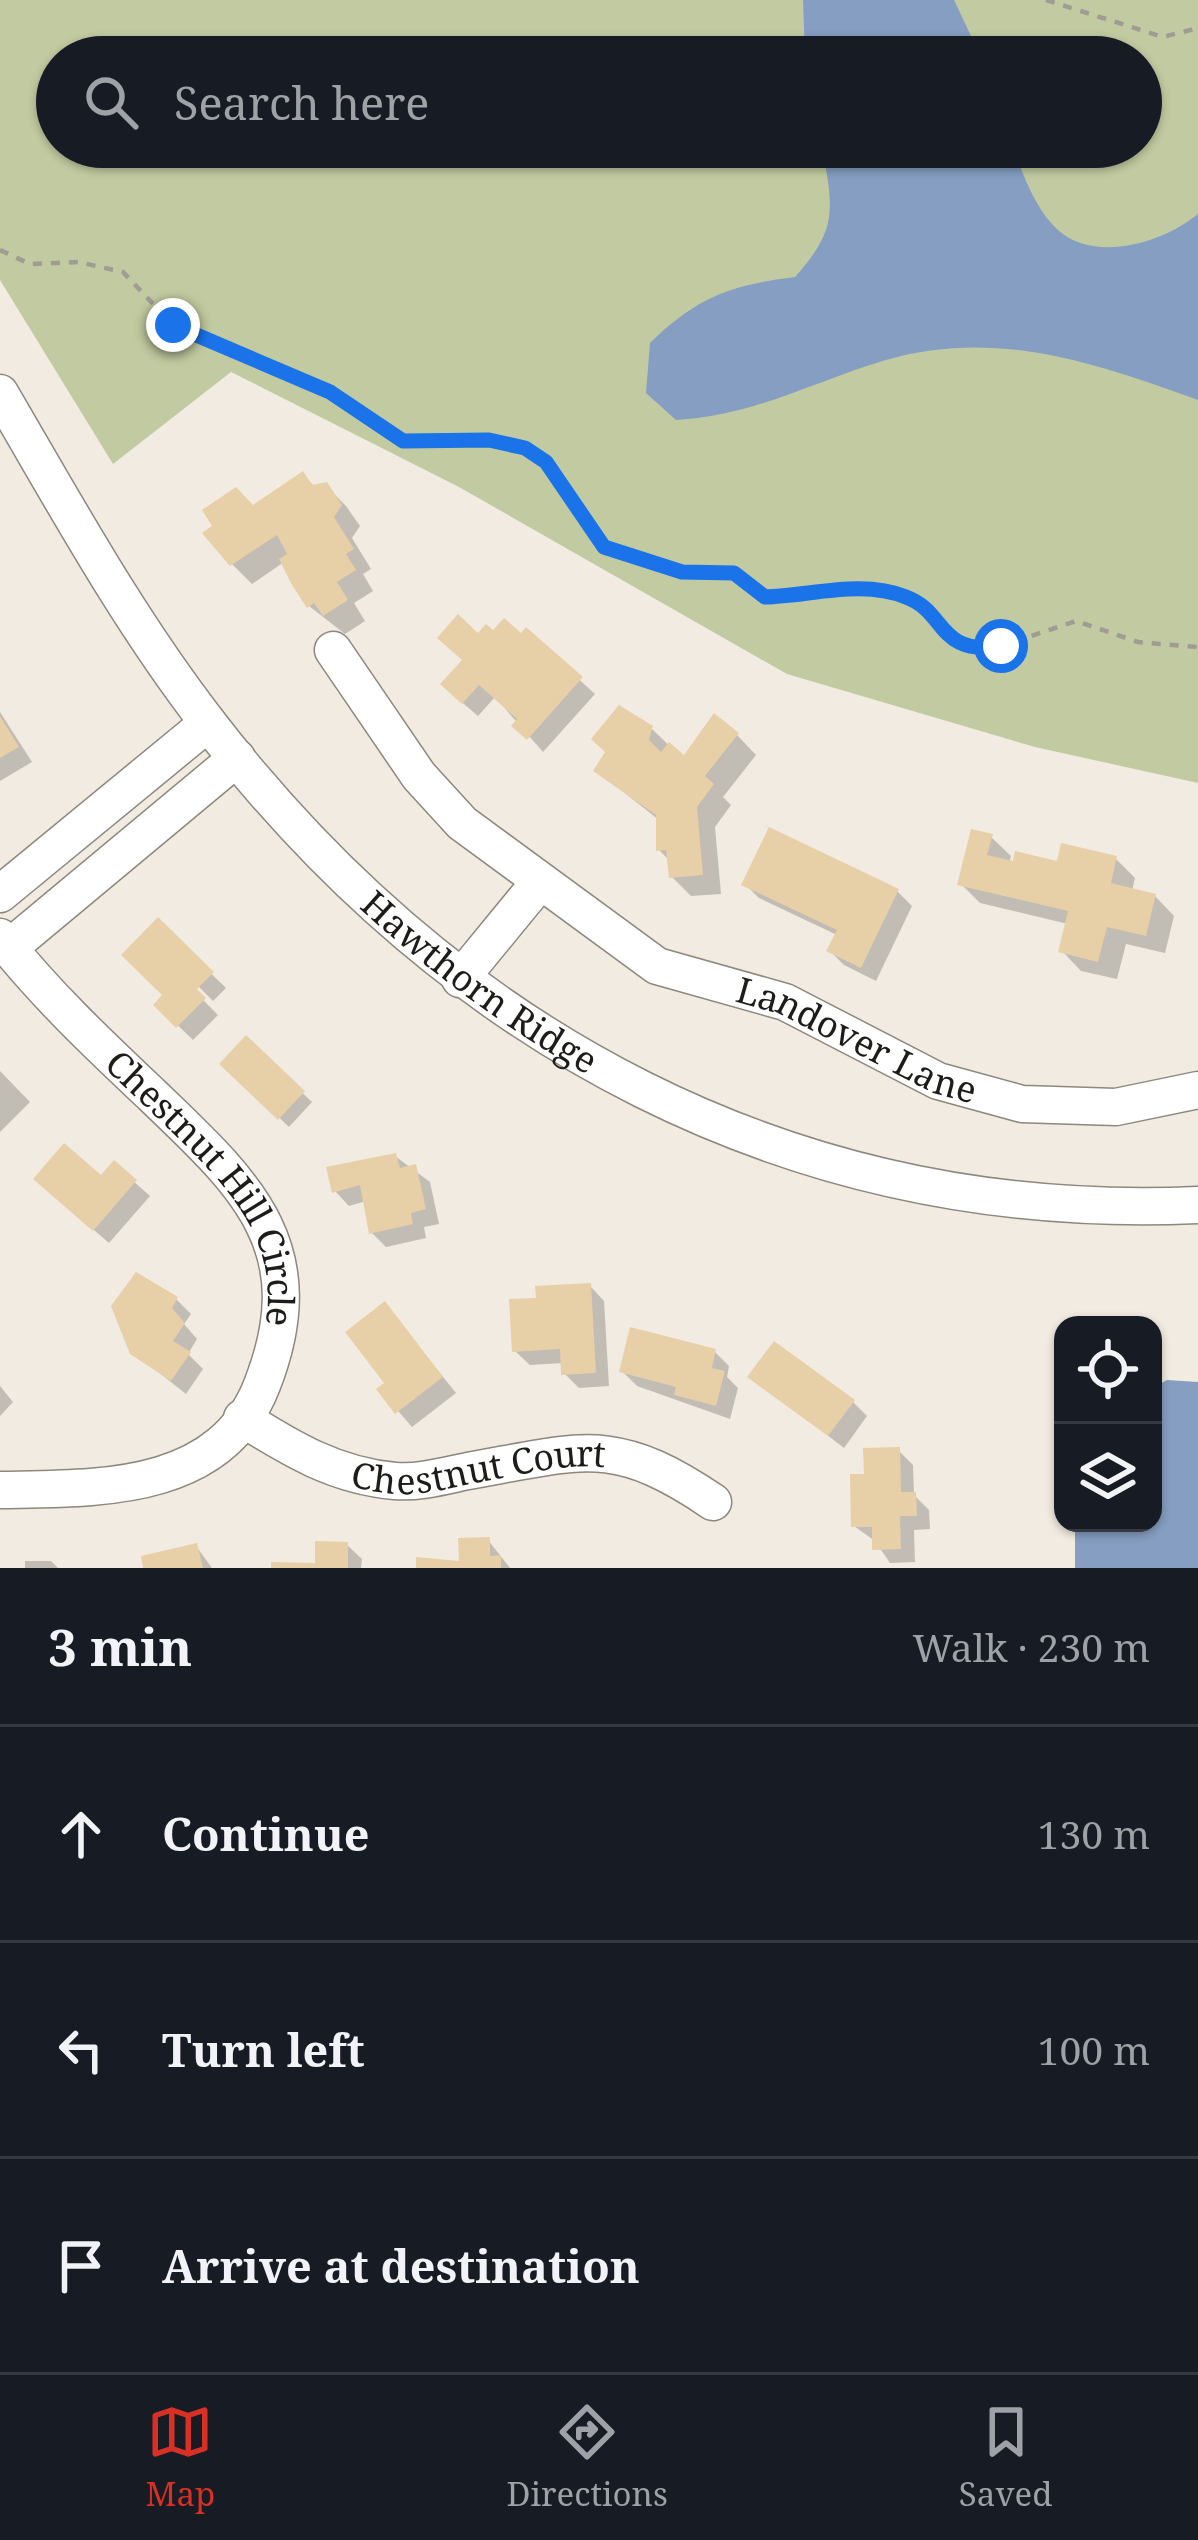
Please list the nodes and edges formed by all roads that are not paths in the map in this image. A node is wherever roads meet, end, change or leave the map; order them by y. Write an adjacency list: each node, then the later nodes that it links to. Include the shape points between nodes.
1 (0, 394): 3 (street, Hawthorn Ridge, via 123,602)
2 (333, 650): 5 (street, Landover Lane, via 419,776)
3 (208, 723): 4 (street, Hawthorn Ridge); 6 (street)
4 (237, 758): 7 (street, Chestnut Hill Circle); 8 (street, Hawthorn Ridge, via 336,870)
5 (538, 884): 8 (street); 9 (street, Landover Lane, via 668,971 785,1002 967,1091 1098,1108)
6 (0, 894)
7 (5, 943): 11 (street, Chestnut Hill Circle, via 258,1207 277,1254 283,1302 260,1392)
8 (460, 979): 10 (street, Hawthorn Ridge, via 596,1069 802,1156 979,1195)
9 (1198, 1090)
10 (1198, 1205)
11 (242, 1418): 12 (street, Chestnut Hill Circle, via 196,1459 145,1482); 13 (street, Chestnut Court, via 351,1474 418,1480 571,1453 621,1453)
12 (0, 1490)
13 (713, 1502)

